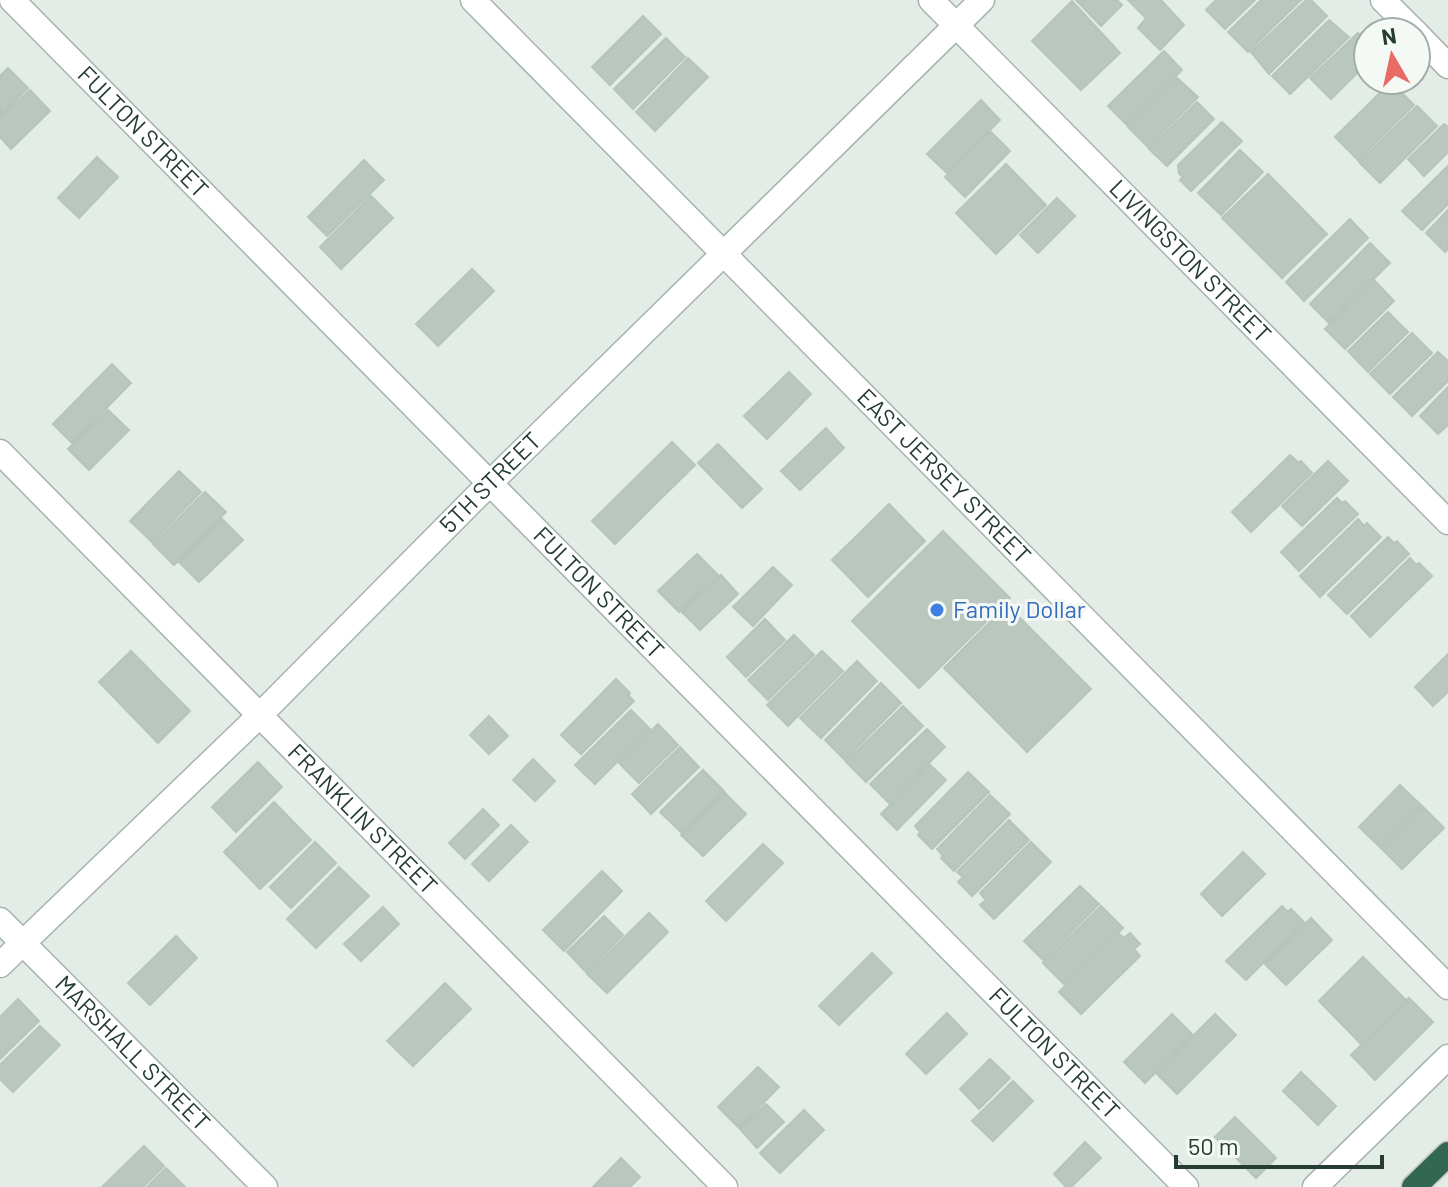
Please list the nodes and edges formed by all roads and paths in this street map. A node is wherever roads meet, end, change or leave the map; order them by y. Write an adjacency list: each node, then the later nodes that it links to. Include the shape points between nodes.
1 (12, 0): 12 (street, FULTON STREET)
2 (473, 0): 10 (street, EAST JERSEY STREET)
3 (931, 0): 7 (street, LIVINGSTON STREET)
4 (982, 0): 7 (street, 5TH STREET)
5 (1383, 0): 6 (street)
6 (1400, 16)
7 (956, 25): 10 (street, 5TH STREET); 13 (street, LIVINGSTON STREET)
8 (1432, 49): 9 (street)
9 (1448, 66)
10 (723, 254): 12 (street, 5TH STREET); 18 (street, EAST JERSEY STREET)
11 (0, 452): 14 (street, FRANKLIN STREET)
12 (489, 484): 14 (street, 5TH STREET); 23 (street, FULTON STREET)
13 (1448, 522)
14 (260, 715): 16 (street, 5TH STREET); 22 (street, FRANKLIN STREET)
15 (0, 920): 16 (street, MARSHALL STREET)
16 (22, 943): 17 (street, 5TH STREET); 21 (street, MARSHALL STREET)
17 (0, 965)
18 (1448, 987)
19 (1448, 1057): 24 (street)
20 (1448, 1154): 25 (highway)
21 (265, 1187)
22 (725, 1187)
23 (1186, 1187)
24 (1315, 1187)
25 (1414, 1187)

